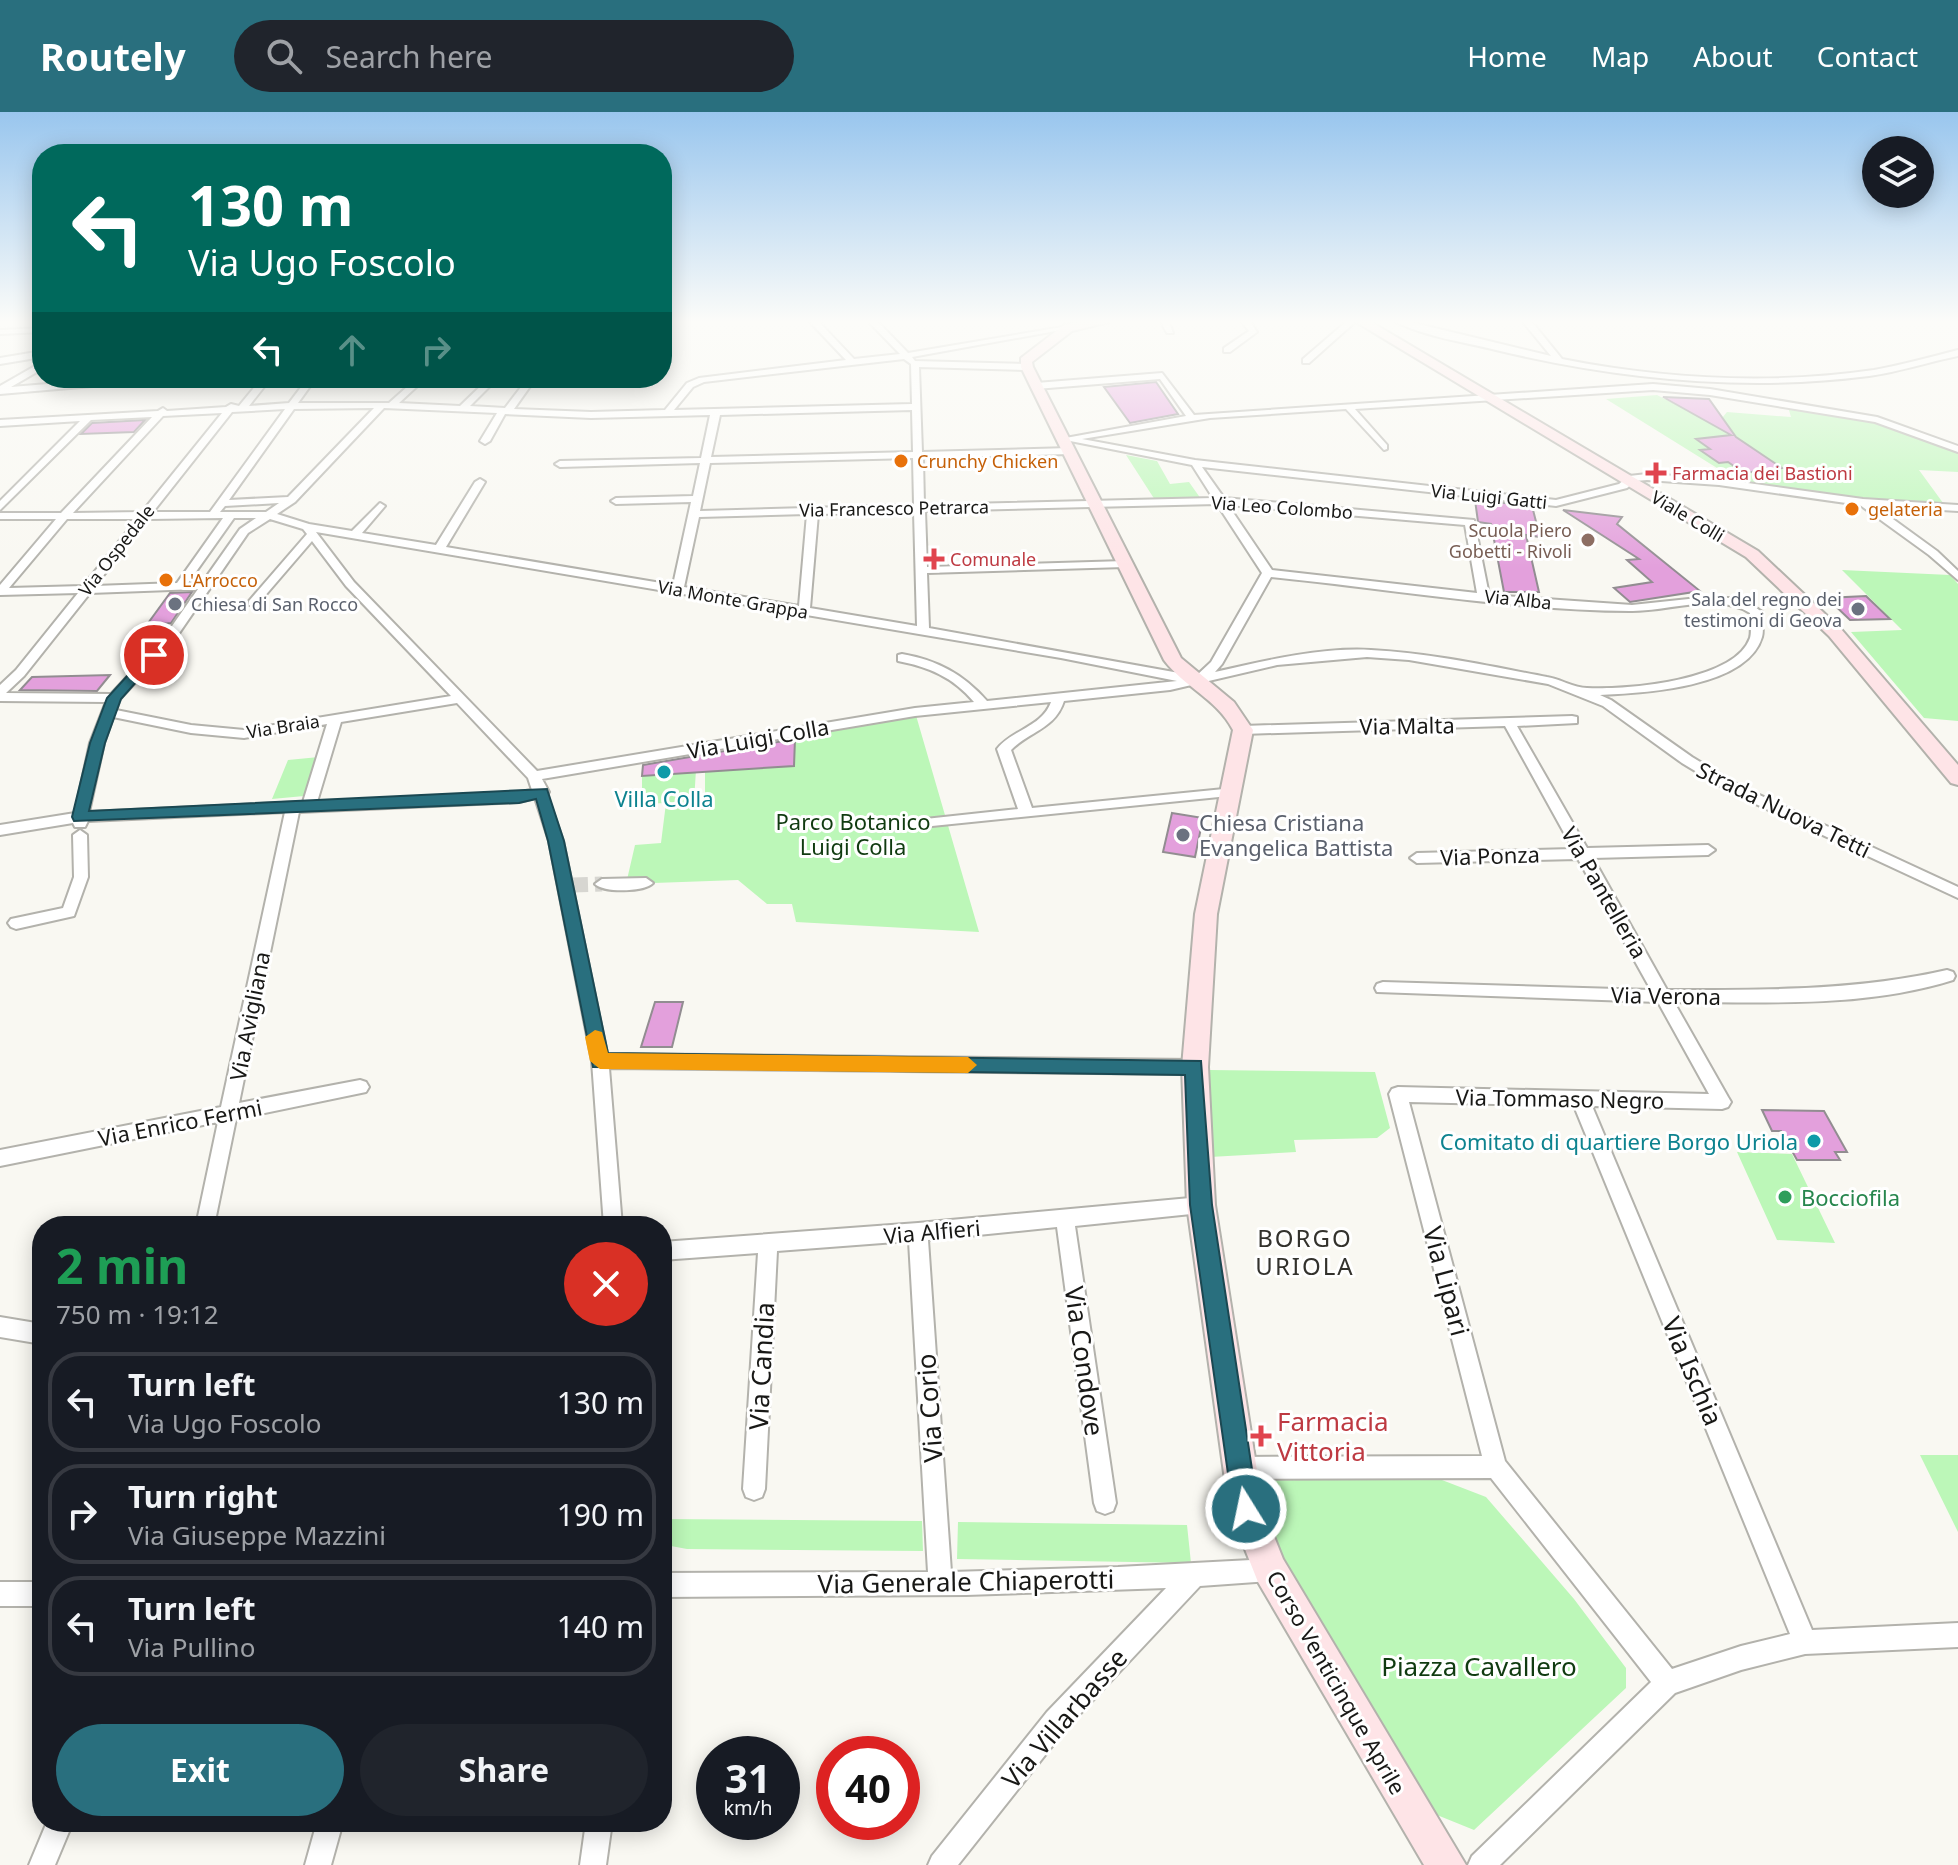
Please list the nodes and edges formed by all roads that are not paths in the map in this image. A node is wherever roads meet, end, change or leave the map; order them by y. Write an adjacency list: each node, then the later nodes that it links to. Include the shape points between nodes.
1 (240, 404): 15 (street, Via Ospedale)
2 (389, 404): 13 (street)
3 (467, 404): 17 (street)
4 (511, 404): 20 (street)
5 (675, 404): 21 (street)
6 (916, 404): 16 (street)
7 (1046, 404): 27 (street)
8 (1182, 404): 23 (street)
9 (1382, 404): 14 (street)
10 (1499, 404): 35 (street, Viale Colli)
11 (1780, 404): 29 (street, via 1877,420)
12 (292, 406): 13 (street); 15 (street); 42 (street)
13 (386, 406): 17 (street); 38 (street)
14 (1348, 406): 23 (street); 28 (street)
15 (237, 407): 19 (street); 54 (street, Via Ospedale)
16 (916, 407): 18 (street); 31 (street)
17 (461, 410): 20 (street)
18 (716, 410): 21 (street); 32 (street)
19 (163, 411): 22 (street); 53 (street)
20 (504, 412): 21 (street); 26 (street)
21 (668, 412)
22 (90, 416): 24 (street); 45 (street)
23 (1192, 418): 25 (street)
24 (0, 423)
25 (1106, 434): 27 (street); 30 (street)
26 (485, 441)
27 (1068, 445): 30 (street, Via Luigi Gatti); 31 (street); 43 (street)
28 (1384, 447)
29 (1958, 449)
30 (1114, 450): 33 (street, Via Luigi Gatti)
31 (917, 454): 32 (street); 46 (street)
32 (705, 460): 34 (street); 37 (street)
33 (1195, 463): 35 (street, Via Luigi Gatti, via 1556,503 1623,486); 40 (street)
34 (560, 464)
35 (1627, 480): 41 (street, Via Luigi Gatti, via 1719,482); 88 (street, Viale Colli, via 1752,554 1784,580 1835,631)
36 (480, 482): 58 (street)
37 (696, 499): 39 (street); 49 (street)
38 (291, 500): 42 (street); 51 (street)
39 (616, 501)
40 (1219, 501): 43 (street, Via Leo Colombo); 61 (street); 68 (street, Via Leo Colombo, via 1470,522)
41 (1863, 502): 47 (street, Via Luigi Gatti); 62 (street, Via Luigi Gatti)
42 (222, 503): 50 (street)
43 (1095, 504): 46 (street, Via Francesco Petrarca); 59 (street)
44 (380, 506): 57 (street)
45 (0, 507)
46 (921, 508): 48 (street, Via Francesco Petrarca); 60 (street)
47 (1958, 508)
48 (813, 510): 49 (street, Via Francesco Petrarca); 70 (street)
49 (693, 514): 65 (street)
50 (213, 515): 54 (street); 55 (street)
51 (269, 515): 55 (street); 56 (street, Via Monte Grappa); 63 (street, via 244,531)
52 (0, 516): 53 (street)
53 (64, 516): 54 (street); 66 (street)
54 (141, 516): 67 (street, Via Ospedale)
55 (230, 516): 64 (street)
56 (309, 530): 57 (street, Via Monte Grappa); 69 (street); 80 (street, via 350,584)
57 (355, 535): 58 (street, Via Monte Grappa)
58 (439, 549): 65 (street, Via Monte Grappa)
59 (1125, 564): 60 (street); 75 (street, via 1173,660)
60 (922, 570): 71 (street)
61 (1268, 573): 68 (street, Via Alba); 75 (street, via 1216,664)
62 (1958, 577)
63 (202, 586): 64 (street); 77 (street, via 169,639)
64 (180, 587): 67 (street)
65 (678, 590): 70 (street, Via Monte Grappa)
66 (0, 592): 67 (street)
67 (83, 592): 74 (street, Via Ospedale)
68 (1483, 595): 76 (street, Via Alba, via 1656,609 1733,600 1750,606 1758,620 1750,652 1727,666 1667,687)
69 (253, 603)
70 (804, 611): 71 (street, Via Monte Grappa)
71 (923, 631): 75 (street, Via Monte Grappa)
72 (902, 658): 81 (street, via 936,664)
73 (0, 673): 74 (street)
74 (20, 673): 78 (street, Via Ospedale)
75 (1198, 681): 76 (street, Strada Nuova Tetti, via 1277,661 1367,653 1500,670); 79 (street, Via Luigi Colla); 86 (street, via 1227,701)
76 (1583, 692): 101 (street, Strada Nuova Tetti, via 1735,789)
77 (119, 693): 78 (street); 82 (street)
78 (0, 694)
79 (1059, 696): 81 (street, Via Luigi Colla); 92 (street, via 1042,727 1004,749)
80 (457, 699): 83 (street, Via Braia); 87 (street)
81 (982, 703): 87 (street, Via Luigi Colla)
82 (109, 712): 83 (street, Via Braia, via 244,734); 93 (street)
83 (336, 717): 91 (street, Via Avigliana)
84 (1572, 720): 85 (street, Via Malta)
85 (1510, 724): 86 (street, Via Malta); 97 (street, Via Pantelleria)
86 (1243, 730): 89 (street, Corso Venticinque Aprile)
87 (534, 776): 90 (street)
88 (1958, 778)
89 (1229, 791): 92 (street); 107 (street, Corso Venticinque Aprile, via 1206,914)
90 (542, 792): 91 (street); 106 (street, via 569,885)
91 (301, 805): 93 (street); 112 (street, Via Avigliana, via 281,854)
92 (1026, 811): 94 (street)
93 (80, 825): 95 (street); 102 (street, via 81,877 69,912)
94 (888, 828)
95 (0, 830)
96 (1708, 850): 97 (street, Via Ponza)
97 (1580, 851): 98 (street, Via Ponza); 105 (street, Via Pantelleria)
98 (1417, 858)
99 (646, 883): 100 (street)
100 (602, 884)
101 (1958, 893)
102 (16, 923)
103 (1947, 976): 105 (street, Via Verona, via 1918,984 1798,996)
104 (1383, 988): 105 (street, Via Verona)
105 (1665, 996): 111 (street, Via Pantelleria)
106 (600, 1061): 107 (street); 116 (street)
107 (1195, 1067): 114 (street, Corso Venticinque Aprile)
108 (360, 1087): 112 (street, Via Enrico Fermi)
109 (1398, 1094): 110 (street, Via Tommaso Negro); 123 (street, Via Lipari)
110 (1580, 1099): 111 (street, Via Tommaso Negro); 134 (street, Via Ischia)
111 (1722, 1102)
112 (230, 1112): 113 (street, Via Enrico Fermi); 115 (street, Via Avigliana)
113 (0, 1158)
114 (1201, 1205): 117 (street, Via Alfieri); 124 (street, Corso Venticinque Aprile)
115 (207, 1216)
116 (612, 1216)
117 (1065, 1218): 118 (street, Via Alfieri); 126 (street, Via Condove)
118 (918, 1232): 119 (street, Via Alfieri); 129 (street, Via Corio)
119 (768, 1243): 120 (street, Via Alfieri); 125 (street, Via Candia)
120 (672, 1250)
121 (0, 1327): 122 (street)
122 (32, 1332)
123 (1496, 1467): 124 (street); 135 (street)
124 (1238, 1468): 127 (street, Corso Venticinque Aprile, via 1246,1509)
125 (754, 1489)
126 (1105, 1503)
127 (1270, 1570): 128 (street, Via Generale Chiaperotti); 143 (street, Corso Venticinque Aprile)
128 (1194, 1576): 129 (street, Via Generale Chiaperotti); 142 (street, Via Villarbasse, via 1056,1721)
129 (940, 1583): 130 (street, Via Generale Chiaperotti)
130 (672, 1585)
131 (0, 1594): 132 (street)
132 (32, 1594)
133 (1958, 1635): 134 (street)
134 (1805, 1642): 135 (street)
135 (1667, 1683): 144 (street)
136 (56, 1832): 139 (street)
137 (327, 1832): 140 (street)
138 (598, 1832): 141 (street)
139 (42, 1865)
140 (318, 1865)
141 (593, 1865)
142 (941, 1865)
143 (1446, 1865)
144 (1481, 1865)

